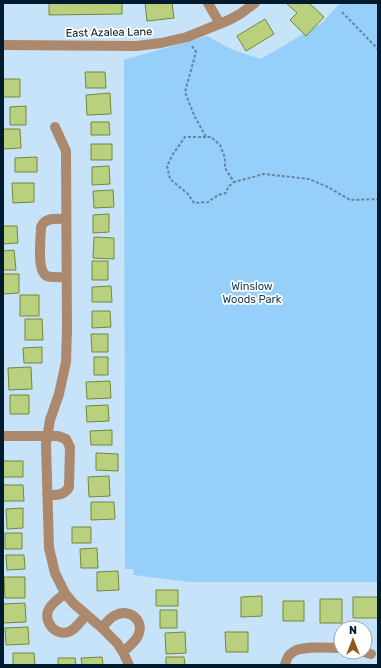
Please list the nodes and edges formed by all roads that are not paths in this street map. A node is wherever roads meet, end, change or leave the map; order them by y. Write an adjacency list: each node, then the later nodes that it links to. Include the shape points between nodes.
1 (208, 3): 3 (street)
2 (255, 3): 3 (street, East Azalea Lane)
3 (220, 24): 4 (street, East Azalea Lane, via 187,37 136,46)
4 (3, 45)
5 (55, 127): 6 (street, via 66,151)
6 (66, 220): 7 (street); 7 (street, via 48,220 42,224 40,266 46,275)
7 (66, 277): 9 (street, via 66,362)
8 (3, 436): 9 (street)
9 (47, 436): 10 (street); 10 (street, via 62,437 69,442 70,483 68,490 61,495)
10 (47, 495): 11 (street, via 51,560)
11 (65, 593): 12 (street); 12 (street, via 48,611 47,617 51,627 62,633 68,632)
12 (86, 615): 13 (street)
13 (102, 628): 15 (street, via 118,643); 15 (street, via 111,618 124,612 137,619 140,629 137,638)
14 (333, 648): 16 (street, via 301,648 292,652)
15 (123, 652): 17 (street)
16 (285, 660)
17 (129, 665)

